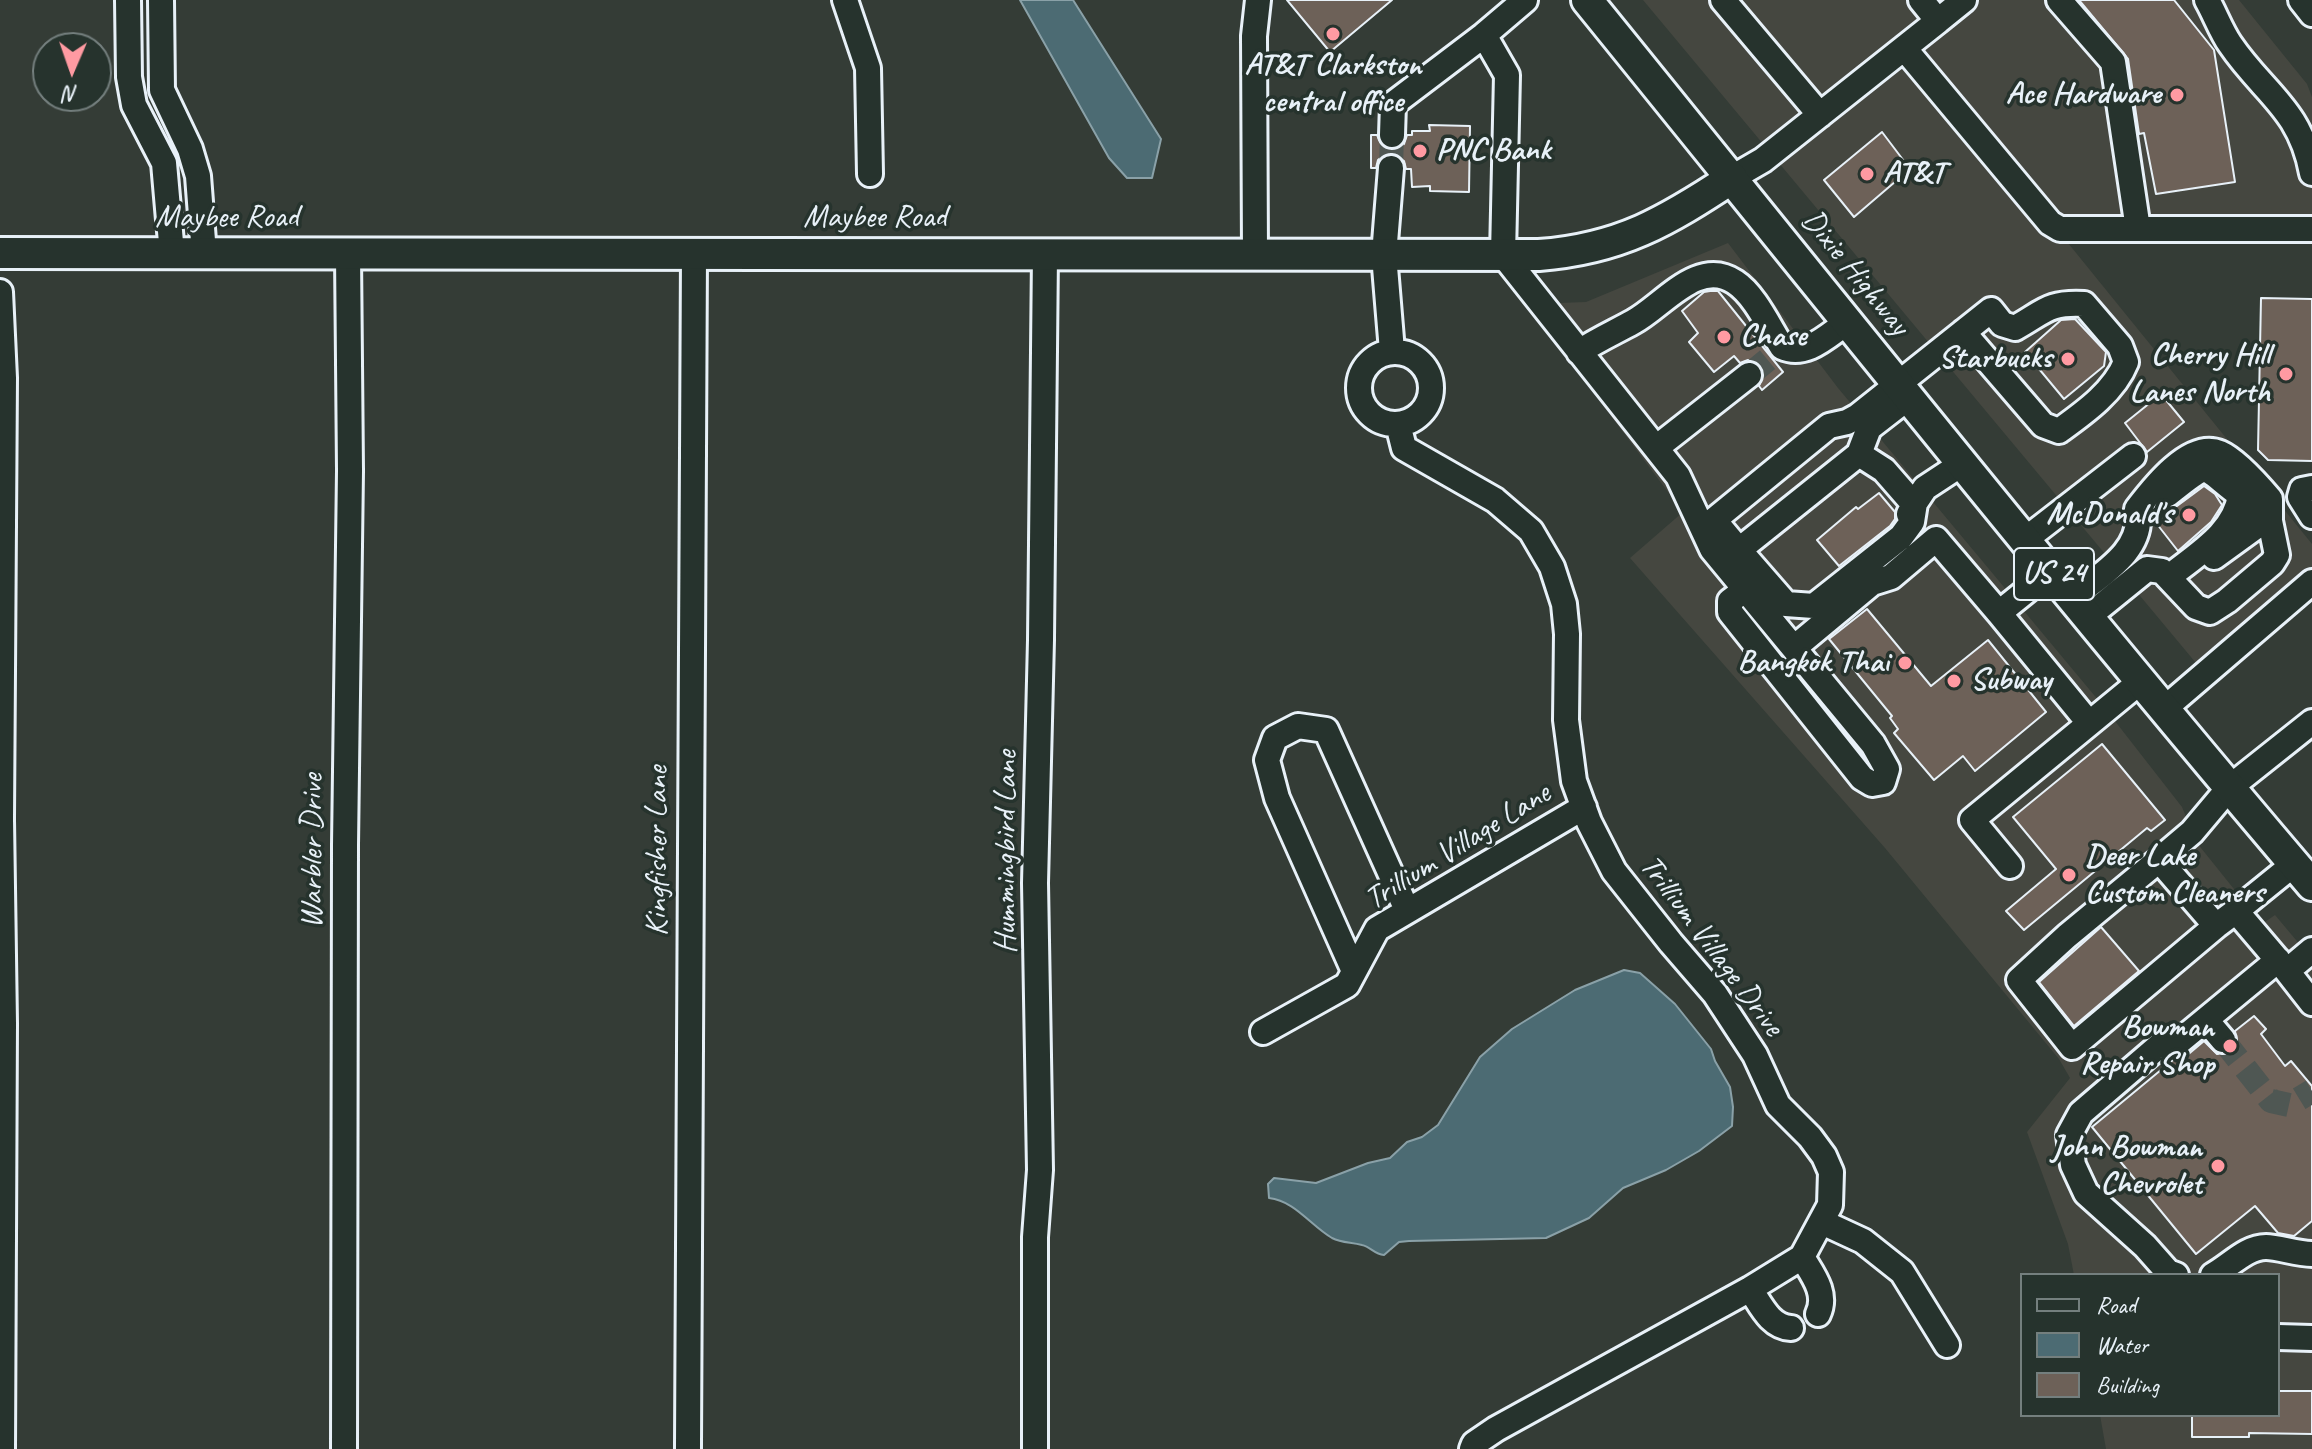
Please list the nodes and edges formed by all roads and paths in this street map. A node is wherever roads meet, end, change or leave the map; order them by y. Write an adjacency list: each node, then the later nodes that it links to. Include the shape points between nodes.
1 (128, 0): 20 (street, via 134,105)
2 (161, 0): 19 (street, via 162,90)
3 (845, 0): 23 (street, via 868,68)
4 (1258, 0): 33 (street)
5 (1525, 0): 15 (street)
6 (1587, 0): 24 (main road, Dixie Highway / US 24)
7 (1723, 0): 17 (street)
8 (1921, 0): 14 (street)
9 (1964, 0): 14 (street)
10 (2059, 0): 25 (street, via 2113,62)
11 (2207, 0): 22 (street, via 2230,44 2295,122)
12 (2301, 0): 13 (street)
13 (2312, 14)
14 (1938, 21): 16 (street)
15 (1484, 35): 18 (street, via 1393,104); 35 (street, via 1507,75)
16 (1904, 48): 17 (street); 25 (street, via 2050,223 2060,229)
17 (1820, 115): 24 (street)
18 (1392, 135)
19 (190, 149): 20 (street); 29 (street, via 198,176)
20 (164, 163): 28 (street)
21 (1391, 168): 34 (street)
22 (2312, 173)
23 (870, 174)
24 (1732, 178): 35 (main road, Maybee Road, via 1635,235 1569,253); 37 (main road, Dixie Highway / US 24)
25 (2138, 229): 26 (street)
26 (2312, 229)
27 (0, 253): 28 (main road, Maybee Road)
28 (172, 254): 29 (main road, Maybee Road)
29 (204, 254): 30 (main road, Maybee Road)
30 (348, 254): 31 (main road, Maybee Road); 95 (street, Warbler Drive)
31 (694, 254): 32 (main road, Maybee Road); 96 (street, Kingfisher Lane)
32 (1045, 254): 33 (main road, Maybee Road); 97 (street, Hummingbird Lane, via 1035,883 1040,1170)
33 (1255, 254): 34 (main road, Maybee Road)
34 (1384, 255): 35 (main road, Maybee Road); 39 (street)
35 (1503, 255): 40 (street)
36 (0, 292): 63 (street)
37 (1849, 321): 40 (street, via 1805,351 1776,352 1737,283 1721,275 1706,276); 42 (main road, Dixie Highway / US 24)
38 (1963, 332): 38 (street, via 1991,310 2002,324 2015,328 2046,307 2084,304 2120,346 2126,362 2120,378 2059,431 2043,425); 42 (street)
39 (1392, 351): 43 (street, via 1419,360 1432,385 1423,411); 43 (street, via 1367,364 1358,391 1371,416)
40 (1579, 352): 44 (street)
41 (1749, 375): 44 (street)
42 (1903, 390): 45 (street, via 1869,428); 47 (main road, Dixie Highway / US 24); 51 (street, via 1847,422 1829,426)
43 (1398, 424): 68 (street, Trillium Village Drive, via 1404,448 1495,500 1531,531 1552,567 1564,604 1566,720 1574,781)
44 (1656, 448): 51 (street)
45 (1859, 454): 49 (street, via 1884,470); 54 (street)
46 (2133, 456): 53 (street)
47 (1963, 463): 49 (street, via 1925,488); 53 (main road, Dixie Highway / US 24)
48 (2312, 488): 50 (street, via 2302,490 2300,497)
49 (1915, 503): 54 (street, via 1912,522 1901,537 1814,606 1786,604)
50 (2312, 516)
51 (1709, 524): 54 (street); 58 (street, via 1712,549)
52 (2137, 528): 56 (street); 56 (street, via 2200,470 2217,474 2240,495 2227,529); 56 (street, via 2137,509 2147,496 2202,451 2222,453 2270,499 2277,555 2227,601 2210,612 2196,607); 59 (street, via 2129,550)
53 (2026, 539): 55 (main road, Dixie Highway / US 24)
54 (1739, 550)
55 (2051, 571): 59 (main road, Dixie Highway / US 24); 60 (street)
56 (2170, 578): 59 (street, via 2147,569)
57 (2312, 582): 64 (street)
58 (1746, 589): 61 (street); 61 (street, via 1730,601 1730,612 1862,778 1872,784 1883,782 1887,769 1873,744)
59 (2081, 607): 62 (main road, Dixie Highway / US 24)
60 (1999, 613): 61 (street, via 1936,539 1891,577 1872,583); 66 (street)
61 (1794, 648)
62 (2141, 681): 64 (main road, Dixie Highway / US 24); 66 (street)
63 (1, 686): 94 (street)
64 (2164, 709): 67 (main road, Dixie Highway / US 24)
65 (2312, 722): 67 (street)
66 (2089, 723): 70 (street, via 1972,820)
67 (2229, 788): 69 (street, via 2192,832); 71 (main road, Dixie Highway / US 24)
68 (1584, 807): 72 (street, Trillium Village Lane); 81 (street, Trillium Village Drive, via 1614,871 1715,994 1755,1055 1778,1105 1824,1156 1831,1172 1830,1205)
69 (2159, 860): 73 (street); 73 (street, via 2019,980 2072,1047)
70 (2010, 866)
71 (2303, 875): 73 (street)
72 (1407, 910): 76 (street, Trillium Village Lane, via 1377,929); 76 (street, via 1326,730 1298,726 1275,738 1267,760 1277,798)
73 (2226, 918): 75 (street)
74 (2312, 950): 75 (street)
75 (2283, 966): 77 (street); 78 (street)
76 (1354, 971): 79 (street, Trillium Village Lane, via 1347,985)
77 (2312, 1003)
78 (2206, 1020): 80 (street); 84 (street, via 2175,1045 2159,1046 2081,1113 2069,1135 2073,1165 2086,1193)
79 (1263, 1032)
80 (2223, 1040)
81 (1822, 1222): 83 (street, Trillium Village Drive); 92 (street, via 1863,1241 1902,1272)
82 (2312, 1254): 86 (street, via 2266,1246 2248,1251)
83 (1802, 1257): 87 (street, Trillium Village Drive); 88 (street, via 1819,1288)
84 (2152, 1265): 85 (street)
85 (2171, 1273)
86 (2216, 1273)
87 (1750, 1289): 89 (street, via 1771,1320); 93 (street, Trillium Village Drive)
88 (1818, 1314)
89 (1791, 1328)
90 (2280, 1337): 91 (street)
91 (2312, 1338)
92 (1947, 1345)
93 (1500, 1439): 98 (street, Trillium Village Drive, via 1474,1444)
94 (2, 1449)
95 (344, 1449)
96 (688, 1449)
97 (1035, 1449)
98 (1472, 1449)

